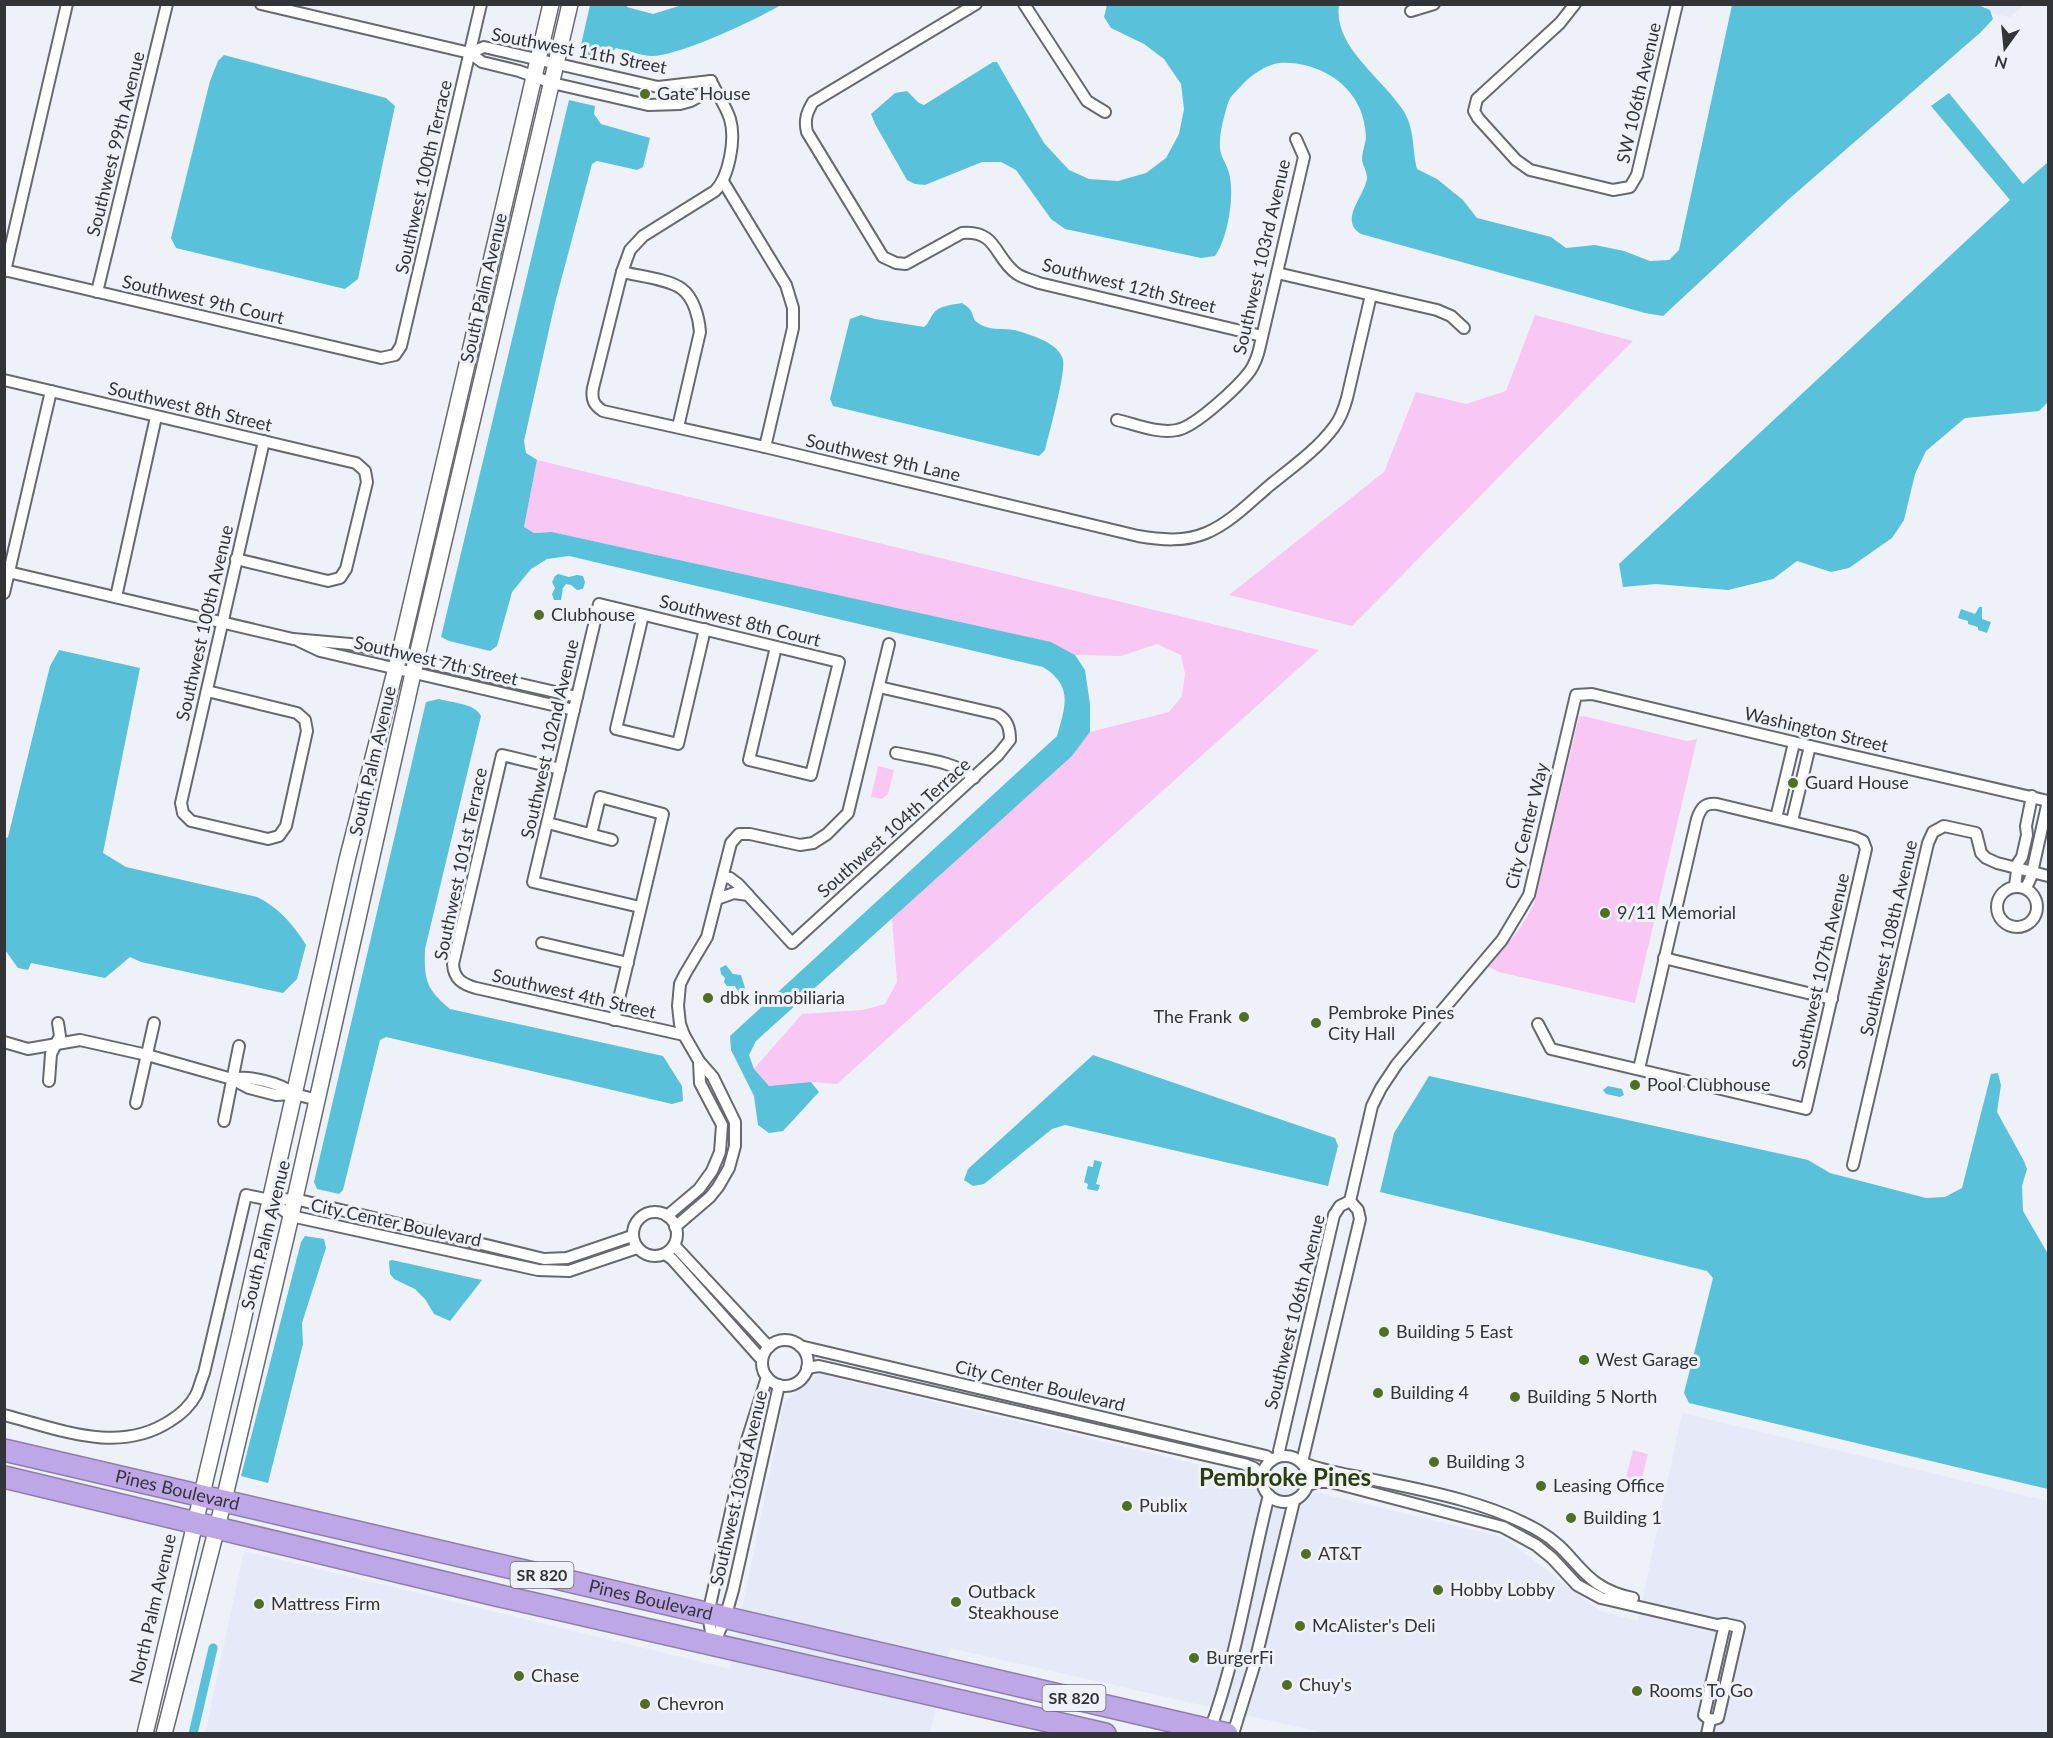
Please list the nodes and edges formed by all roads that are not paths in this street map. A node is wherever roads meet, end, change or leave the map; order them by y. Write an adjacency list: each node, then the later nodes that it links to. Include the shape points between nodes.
1 (67, 4): 24 (street)
2 (167, 4): 27 (street, Southwest 99th Avenue)
3 (261, 4): 13 (street, Southwest 11th Street)
4 (481, 4): 13 (street, Southwest 100th Terrace)
5 (551, 4): 14 (main road, South Palm Avenue)
6 (570, 4): 15 (main road, South Palm Avenue)
7 (976, 4): 30 (street, Southwest 12th Street, via 813,102 808,111 807,132 883,257 906,264 962,233 982,234 1016,273 1039,283)
8 (1024, 4): 21 (street, via 1087,101)
9 (1434, 4): 12 (street)
10 (1575, 4): 11 (street, SW 106th Avenue, via 1560,23 1477,99 1474,111 1516,160 1530,170 1613,190 1630,187 1637,175)
11 (1677, 4)
12 (1411, 11)
13 (470, 54): 14 (street, Southwest 11th Street, via 484,47); 16 (street, Southwest 11th Street, via 482,62); 31 (street, Southwest 100th Terrace, via 401,346)
14 (539, 59): 15 (street, Southwest 11th Street); 16 (main road, South Palm Avenue)
15 (557, 62): 18 (main road, South Palm Avenue); 19 (street, Southwest 11th Street)
16 (534, 77): 18 (street, Southwest 11th Street); 49 (main road, South Palm Avenue)
17 (711, 81): 19 (street, Southwest 11th Street); 20 (street, Southwest 11th Street, via 691,101); 23 (street, via 732,126)
18 (552, 83): 20 (street, Southwest 11th Street); 50 (main road, South Palm Avenue)
19 (658, 87): 20 (street)
20 (658, 105)
21 (1106, 112)
22 (1296, 139): 26 (street, Southwest 103rd Avenue, via 1304,157)
23 (724, 183): 25 (street, via 644,236 630,250); 38 (street, via 786,285 793,308 793,328)
24 (5, 271): 27 (street, Southwest 9th Court)
25 (621, 272): 36 (street, via 682,289 699,318 700,332); 36 (street, Southwest 9th Lane, via 592,396 595,406)
26 (1277, 273): 28 (street); 30 (street, Southwest 103rd Avenue)
27 (97, 292): 31 (street, Southwest 9th Court, via 381,358)
28 (1371, 295): 29 (street, via 1437,310); 38 (street, Southwest 9th Lane, via 1343,414 1321,442 1207,533 1158,540)
29 (1464, 328)
30 (1262, 336): 35 (street, Southwest 103rd Avenue, via 1257,357 1243,379 1190,426 1164,431)
31 (395, 355)
32 (4, 380): 33 (street, Southwest 8th Street)
33 (51, 391): 34 (street, Southwest 8th Street); 40 (street)
34 (156, 417): 37 (street, Southwest 8th Street); 42 (street)
35 (1117, 420)
36 (678, 428): 38 (street, Southwest 9th Lane)
37 (264, 441): 39 (street, Southwest 100th Avenue); 39 (street, Southwest 8th Street, via 356,463 365,471 367,482 346,569 340,578 328,581)
38 (765, 447)
39 (236, 560): 45 (street, Southwest 100th Avenue)
40 (7, 572): 41 (street); 42 (street, Southwest 7th Street)
41 (4, 592)
42 (116, 597): 45 (street, Southwest 7th Street)
43 (599, 604): 44 (street, Southwest 8th Court); 57 (street, Southwest 102nd Avenue)
44 (643, 615): 46 (street, Southwest 8th Court); 46 (street, via 616,729 678,744)
45 (222, 622): 49 (street, Southwest 7th Street, via 293,639 382,650); 54 (street, Southwest 100th Avenue)
46 (705, 629): 48 (street, Southwest 8th Court)
47 (889, 644): 52 (street)
48 (776, 647): 48 (street, Southwest 8th Court, via 839,662 811,775 749,760)
49 (397, 662): 50 (street, Southwest 7th Street); 100 (main road, South Palm Avenue)
50 (415, 666): 51 (street, Southwest 7th Street); 55 (street, Southwest 7th Street); 101 (main road, South Palm Avenue)
51 (505, 680): 53 (street, Southwest 7th Street); 55 (street)
52 (879, 687): 64 (street, Southwest 104th Terrace, via 997,714 1006,721 1010,740 1005,749); 78 (street, via 848,813 813,843 800,845 739,834 730,843)
53 (549, 690): 57 (street, Southwest 7th Street); 58 (street)
54 (207, 691): 54 (street, Southwest 100th Avenue, via 297,713 305,720 303,752 286,826 279,836 268,839 191,821 183,813 181,803)
55 (503, 693): 58 (street, Southwest 7th Street)
56 (1576, 695): 60 (street, Washington Street, via 1592,694); 107 (street, City Center Way, via 1528,895 1502,940 1381,1088 1372,1106)
57 (577, 697): 59 (street, Southwest 102nd Avenue)
58 (546, 703): 59 (street, Southwest 7th Street)
59 (574, 710): 63 (street, Southwest 102nd Avenue)
60 (1794, 742): 61 (street, Washington Street); 65 (street)
61 (1810, 746): 66 (street); 67 (street, Washington Street)
62 (896, 753): 64 (street, via 957,767)
63 (560, 769): 71 (street, Southwest 102nd Avenue); 85 (street, Southwest 101st Terrace, via 502,755 453,964)
64 (974, 778): 79 (street, Southwest 104th Terrace, via 792,943)
65 (1783, 789): 66 (street); 69 (street)
66 (1798, 793): 70 (street)
67 (2032, 796): 68 (street, Washington Street); 72 (street)
68 (2048, 801): 74 (street)
69 (1776, 818): 70 (street); 83 (street, via 1717,804 1700,810)
70 (1792, 821): 86 (street, Southwest 107th Avenue, via 1854,837 1863,841 1866,849)
71 (548, 823): 73 (street); 81 (street, Southwest 102nd Avenue, via 534,882)
72 (2026, 830): 74 (street); 76 (street, via 2020,833 2015,856)
73 (591, 834): 75 (street); 81 (street, via 600,797 663,814)
74 (2040, 838): 76 (street)
75 (612, 840)
76 (2023, 868): 76 (street, via 2021,887); 77 (street); 104 (street, Southwest 108th Avenue, via 1986,858 1976,833 1971,831 1944,826 1929,837)
77 (2049, 876)
78 (723, 877): 79 (street, via 733,880); 80 (street)
79 (748, 895): 80 (street, via 734,893)
80 (717, 899): 91 (street, via 705,942 680,984 678,1015)
81 (640, 908): 84 (street)
82 (542, 943): 84 (street)
83 (1664, 958): 86 (street); 97 (street)
84 (628, 963): 87 (street)
85 (458, 980): 87 (street, Southwest 4th Street, via 476,988)
86 (1832, 999): 97 (street, Southwest 107th Avenue, via 1806,1109)
87 (614, 1020): 91 (street, Southwest 4th Street)
88 (58, 1023): 93 (street, via 60,1036)
89 (154, 1023): 95 (street)
90 (1538, 1024): 97 (street, via 1551,1049)
91 (684, 1035): 96 (street)
92 (4, 1042): 93 (street, via 28,1048)
93 (56, 1042): 95 (street, via 80,1040); 99 (street)
94 (239, 1046): 98 (street)
95 (147, 1055): 98 (street); 102 (street)
96 (699, 1061): 109 (street, via 700,1083 722,1125 720,1152 699,1189); 110 (street, via 713,1077 735,1122 735,1146 718,1187)
97 (1639, 1069)
98 (232, 1079): 100 (street, via 267,1093); 103 (street)
99 (49, 1081)
100 (294, 1094): 101 (street); 106 (main road, South Palm Avenue)
101 (318, 1100): 105 (main road, South Palm Avenue)
102 (136, 1103)
103 (224, 1121)
104 (1853, 1165)
105 (295, 1199): 106 (street, City Center Boulevard); 108 (main road, South Palm Avenue); 111 (street, City Center Boulevard, via 544,1259 574,1257)
106 (270, 1200): 108 (street, City Center Boulevard); 122 (street, via 246,1195 204,1374 195,1396 180,1414 158,1429 112,1439); 132 (main road, South Palm Avenue)
107 (1350, 1201): 127 (street, Southwest 106th Avenue, via 1334,1215); 128 (street, Southwest 106th Avenue, via 1360,1219)
108 (291, 1216): 113 (street, City Center Boulevard, via 538,1270 570,1271); 134 (main road, South Palm Avenue)
109 (667, 1216): 110 (street); 111 (street, via 653,1212 640,1217)
110 (675, 1227): 112 (street)
111 (632, 1236): 113 (street)
112 (674, 1245): 114 (street); 116 (street)
113 (637, 1248): 114 (street, via 647,1255)
114 (665, 1254): 117 (street)
115 (800, 1346): 116 (street, via 788,1341); 118 (street, via 807,1356); 121 (street, City Center Boulevard)
116 (769, 1347): 117 (street)
117 (762, 1360): 119 (street)
118 (807, 1368): 120 (street, via 793,1384); 123 (street, City Center Boulevard, via 819,1366)
119 (767, 1377): 120 (street); 138 (street, Southwest 103rd Avenue, via 747,1440)
120 (779, 1385): 138 (street, Southwest 103rd Avenue, via 749,1523)
121 (1039, 1402): 123 (street); 127 (street, City Center Boulevard)
122 (4, 1415)
123 (1036, 1416): 129 (street, City Center Boulevard, via 1244,1464)
124 (4, 1450): 126 (highway, Pines Boulevard / SR 820)
125 (4, 1457): 126 (highway)
126 (38, 1458): 132 (highway, Pines Boulevard / SR 820)
127 (1276, 1458): 128 (street, via 1291,1456); 129 (street)
128 (1302, 1462): 131 (street); 139 (street, via 1508,1515 1556,1542 1585,1574 1608,1591 1719,1618)
129 (1262, 1474): 133 (street)
130 (4, 1477): 136 (highway, Pines Boulevard / SR 820)
131 (1308, 1485): 135 (street); 139 (street, via 1331,1482 1503,1527 1536,1545 1577,1585 1601,1598)
132 (200, 1494): 134 (highway, Pines Boulevard / SR 820); 136 (main road, North Palm Avenue)
133 (1269, 1495): 135 (street, via 1278,1501); 142 (street, via 1231,1657)
134 (224, 1500): 137 (main road, South Palm Avenue); 138 (highway, Pines Boulevard / SR 820)
135 (1294, 1501): 146 (street, via 1254,1666)
136 (194, 1522): 137 (highway, Pines Boulevard / SR 820); 143 (main road, North Palm Avenue)
137 (217, 1528): 140 (highway, Pines Boulevard / SR 820); 144 (main road)
138 (716, 1616): 140 (street, Southwest 103rd Avenue); 140 (street, Southwest 103rd Avenue); 142 (highway, Pines Boulevard / SR 820)
139 (1725, 1624): 141 (street, via 1704,1716); 141 (street, via 1739,1627 1718,1718)
140 (713, 1644): 145 (highway, Pines Boulevard / SR 820)
141 (1710, 1720): 147 (street)
142 (1219, 1732)
143 (145, 1734)
144 (164, 1734)
145 (1106, 1734)
146 (1233, 1734)
147 (1707, 1734)

